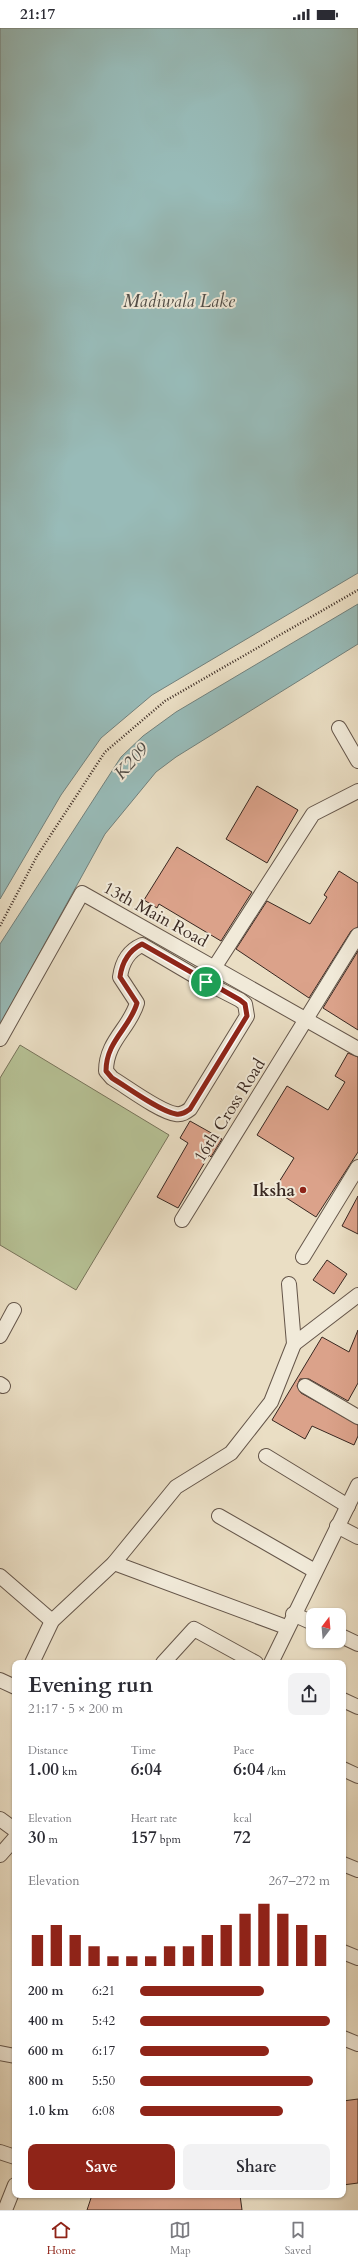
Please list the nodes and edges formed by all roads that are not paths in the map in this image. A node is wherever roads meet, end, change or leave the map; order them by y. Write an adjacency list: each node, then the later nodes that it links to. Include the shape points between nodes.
1 (339, 728): 2 (street)
2 (358, 761)
3 (358, 791): 5 (street, via 313,814)
4 (358, 935): 7 (street, 16th Cross Road)
5 (214, 967): 6 (street); 7 (street, 13th Main Road); 8 (street, 13th Main Road, via 82,893)
6 (206, 982): 6 (street, via 245,1004 247,1016 190,1109 184,1114 176,1115 112,1078 106,1071 115,1038 135,1011 137,1003 120,977 121,966 133,948 142,944)
7 (306, 1019): 9 (street, 13th Main Road); 11 (street, 16th Cross Road)
8 (0, 1039)
9 (358, 1049)
10 (358, 1167): 12 (street)
11 (182, 1220)
12 (303, 1257)
13 (289, 1284): 17 (street)
14 (358, 1295): 17 (street)
15 (14, 1310): 16 (street)
16 (0, 1336)
17 (294, 1344): 26 (street, via 271,1402 231,1453 176,1487)
18 (305, 1386): 19 (street)
19 (358, 1417)
20 (266, 1456): 22 (street)
21 (358, 1485): 22 (street)
22 (348, 1506): 24 (street)
23 (219, 1516): 27 (street)
24 (337, 1526): 25 (street); 27 (street)
25 (358, 1537)
26 (114, 1563): 31 (street); 32 (street)
27 (315, 1571): 29 (street)
28 (0, 1576): 31 (street)
29 (293, 1614): 30 (street); 32 (street)
30 (306, 1620)
31 (52, 1621): 35 (street)
32 (286, 1627): 38 (street)
33 (346, 1638): 34 (street)
34 (358, 1644)
35 (33, 1660)
36 (166, 1660): 37 (street, via 194,1629)
37 (251, 1660)
38 (271, 1660)
39 (0, 1680): 40 (street)
40 (12, 1686)
41 (346, 1701): 42 (street)
42 (358, 1707)
43 (346, 1770): 44 (street)
44 (358, 1776)
45 (0, 1819): 46 (street)
46 (12, 1828)
47 (12, 1841): 48 (street)
48 (0, 1855)
49 (346, 1865): 50 (street)
50 (358, 1870)
51 (346, 1953): 52 (street)
52 (358, 1958)
53 (346, 2040): 54 (street)
54 (358, 2044)
55 (0, 2052): 56 (street)
56 (12, 2055)
57 (0, 2152): 58 (street)
58 (12, 2156)
59 (12, 2192): 60 (street)
60 (5, 2210)

